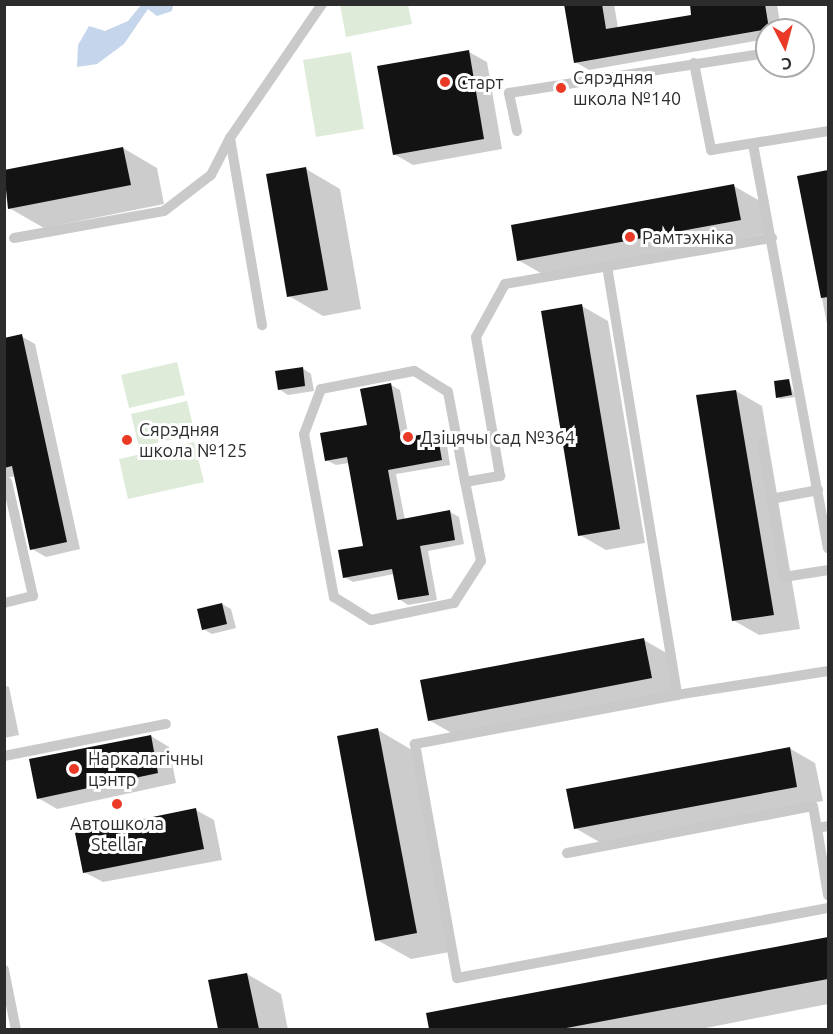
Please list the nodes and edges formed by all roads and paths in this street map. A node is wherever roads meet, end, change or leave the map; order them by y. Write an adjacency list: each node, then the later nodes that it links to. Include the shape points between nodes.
1 (322, 4): 6 (lane)
2 (755, 55): 3 (lane)
3 (694, 63): 4 (lane, via 509,93); 7 (lane, via 711,150)
4 (517, 131)
5 (828, 131): 7 (lane)
6 (230, 138): 8 (lane, via 211,174 164,211); 11 (lane)
7 (753, 144): 9 (lane)
8 (14, 238)
9 (772, 238): 10 (lane); 15 (lane)
10 (607, 266): 14 (lane, via 505,284 476,337 500,476); 21 (lane)
11 (262, 325)
12 (762, 442): 16 (lane)
13 (7, 482): 19 (lane, via 33,596)
14 (465, 482): 14 (lane, via 448,392 414,371 321,389 304,434 334,597 371,621 454,603 481,561)
15 (818, 490): 16 (lane); 17 (lane)
16 (771, 499): 18 (lane, via 783,577)
17 (828, 548)
18 (828, 570)
19 (4, 603)
20 (828, 671): 21 (lane)
21 (677, 695): 28 (lane, via 415,744 456,978)
22 (166, 724): 23 (lane)
23 (4, 756)
24 (828, 826): 25 (lane)
25 (817, 828): 26 (lane, via 813,806); 27 (lane)
26 (567, 853)
27 (828, 895)
28 (828, 908)
29 (4, 970): 30 (lane)
30 (16, 1029)

